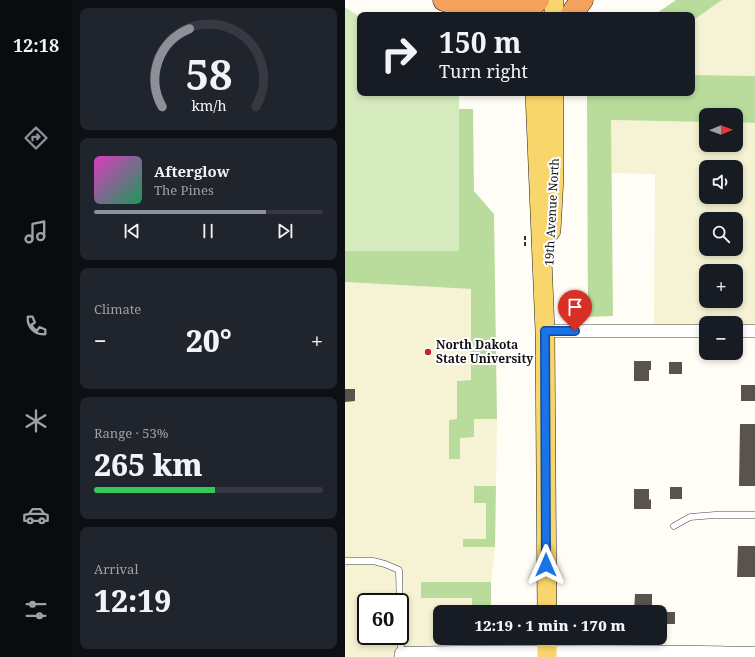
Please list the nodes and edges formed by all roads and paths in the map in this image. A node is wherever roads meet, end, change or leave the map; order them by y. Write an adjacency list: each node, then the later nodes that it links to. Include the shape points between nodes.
1 (444, 0): 4 (highway)
2 (582, 0): 6 (highway)
3 (539, 4): 4 (highway); 5 (main road)
4 (483, 11)
5 (550, 12)
6 (574, 12)
7 (535, 96): 9 (main road, 19th Avenue North)
8 (554, 96): 9 (main road, 19th Avenue North, via 555,177)
9 (545, 331): 10 (street); 16 (main road, 19th Avenue North)
10 (699, 331)
11 (743, 331): 12 (street)
12 (755, 331)
13 (755, 515): 14 (lane, via 690,517)
14 (674, 526)
15 (345, 561): 19 (lane, via 373,561 399,570)
16 (547, 605)
17 (547, 649): 18 (street); 19 (street)
18 (755, 653)
19 (401, 655)

